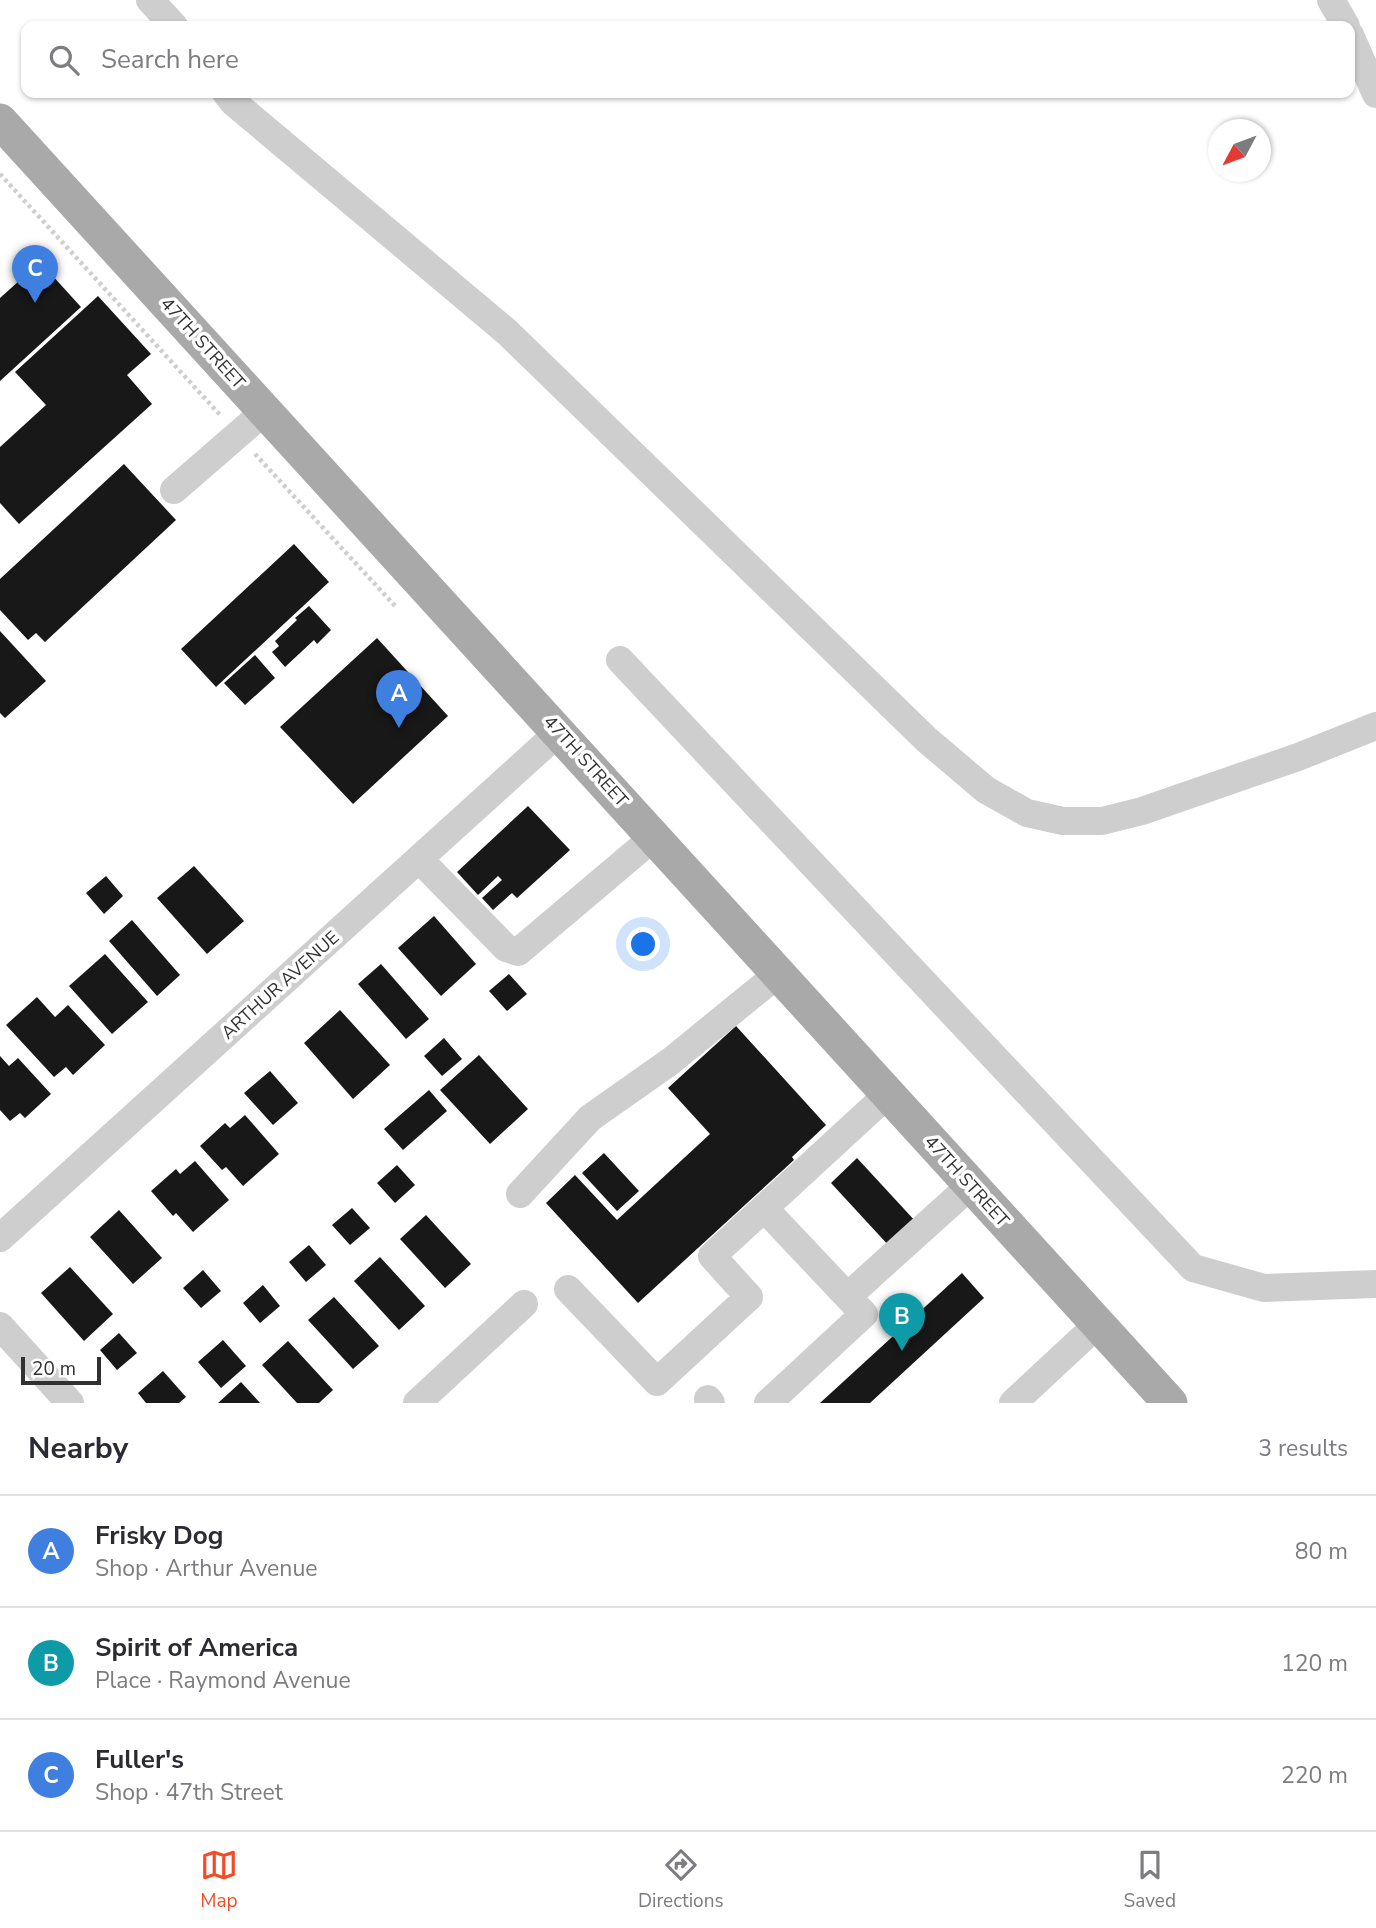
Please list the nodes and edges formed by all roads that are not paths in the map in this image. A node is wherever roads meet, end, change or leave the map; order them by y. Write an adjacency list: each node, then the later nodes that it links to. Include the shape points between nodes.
1 (150, 0): 3 (street)
2 (1331, 0): 4 (street)
3 (169, 21)
4 (1343, 21)
5 (1355, 46): 6 (street)
6 (1376, 94)
7 (230, 98): 12 (street, via 507,332 927,740 986,790 1027,813 1063,821 1102,821 1298,757)
8 (0, 122): 9 (main road, 47TH STREET)
9 (265, 411): 10 (street); 13 (main road, 47TH STREET)
10 (174, 490)
11 (620, 660): 22 (street, via 1193,1268 1264,1288)
12 (1376, 726)
13 (559, 732): 14 (main road, 47TH STREET); 15 (street, ARTHUR AVENUE)
14 (654, 836): 15 (street, via 518,952 506,948); 16 (main road, 47TH STREET)
15 (419, 859): 21 (street, ARTHUR AVENUE)
16 (779, 973): 17 (main road, 47TH STREET); 19 (street, via 671,1061 590,1118)
17 (888, 1094): 18 (main road, 47TH STREET); 20 (street)
18 (971, 1185): 24 (street); 26 (main road, 47TH STREET)
19 (520, 1194)
20 (764, 1208): 23 (street, via 712,1256 749,1297 657,1382); 24 (street)
21 (0, 1238)
22 (1376, 1283)
23 (568, 1289)
24 (848, 1296): 30 (street, via 864,1314)
25 (524, 1304): 29 (street)
26 (1098, 1324): 31 (street); 32 (main road, 47TH STREET)
27 (0, 1326): 28 (street)
28 (70, 1403)
29 (417, 1403)
30 (768, 1403)
31 (1013, 1403)
32 (1170, 1403)

